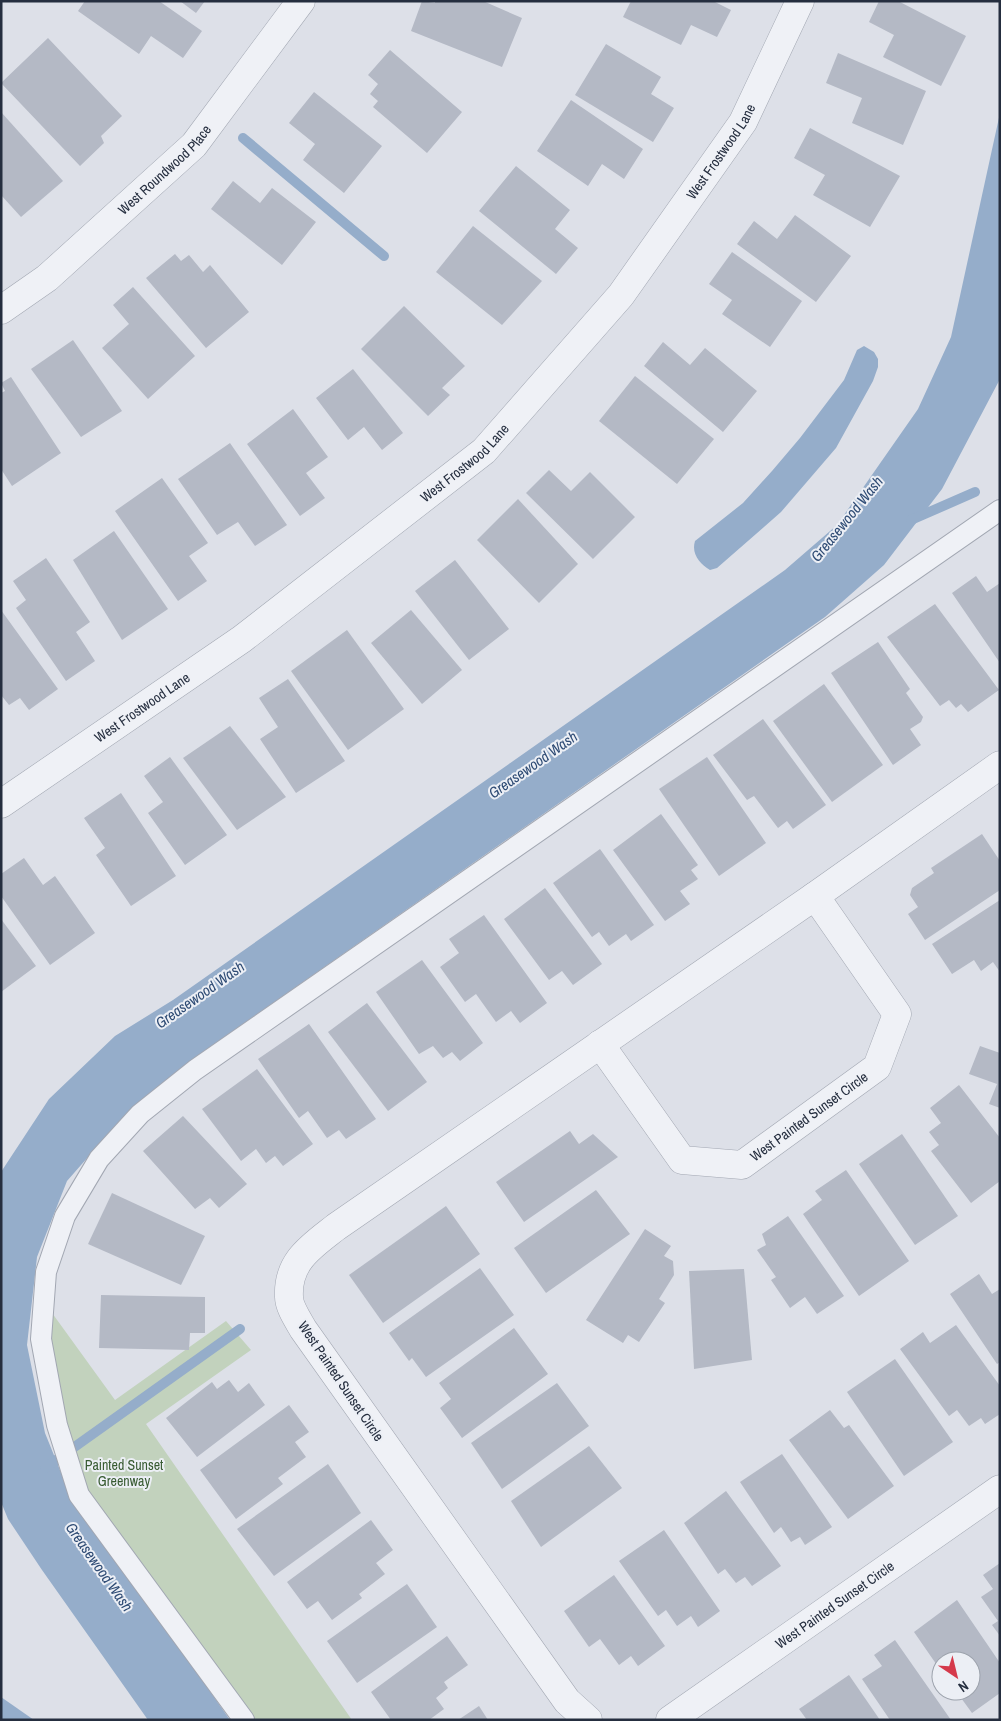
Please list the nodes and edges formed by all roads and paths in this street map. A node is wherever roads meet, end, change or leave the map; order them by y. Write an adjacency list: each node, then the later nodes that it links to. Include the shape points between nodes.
1 (301, 1): 3 (street, West Roundwood Place, via 194,145 47,278)
2 (800, 1): 6 (street, West Frostwood Lane, via 743,122 638,272 484,451 242,639)
3 (1, 310)
4 (1000, 510): 10 (lane, via 195,1070 140,1114 99,1159 65,1216 46,1272 41,1339 57,1425 79,1495)
5 (1000, 765): 7 (street, West Painted Sunset Circle)
6 (1, 804)
7 (815, 896): 8 (street, West Painted Sunset Circle); 8 (street, West Painted Sunset Circle, via 897,1014 877,1067 742,1165 682,1160)
8 (600, 1044): 11 (street, West Painted Sunset Circle, via 336,1227 284,1271 289,1298 302,1329 567,1701)
9 (1000, 1489): 12 (street, West Painted Sunset Circle)
10 (244, 1720)
11 (588, 1720)
12 (670, 1720)

